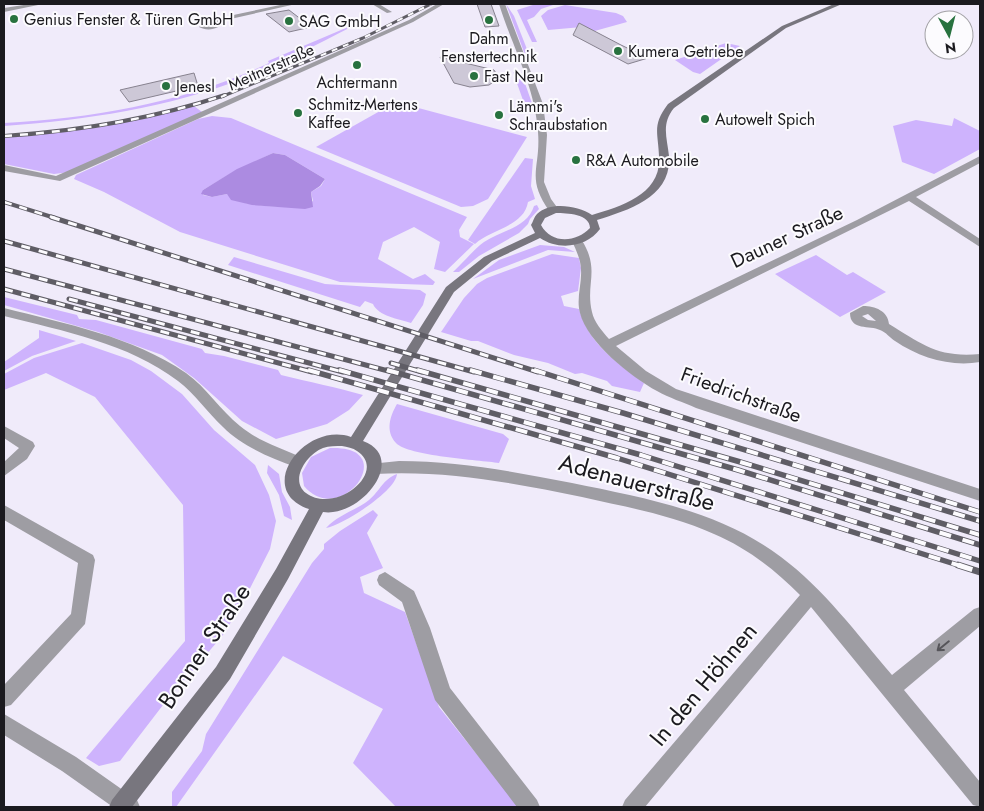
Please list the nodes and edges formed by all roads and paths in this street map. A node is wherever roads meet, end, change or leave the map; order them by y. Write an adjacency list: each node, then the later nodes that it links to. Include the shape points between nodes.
1 (40, 4): 7 (street)
2 (293, 4): 9 (street)
3 (375, 4): 8 (street)
4 (441, 4): 12 (street, Meitnerstraße, via 411,21 58,180)
5 (502, 4): 15 (street, via 539,110 543,138 538,176 545,200)
6 (838, 4): 16 (main road, via 784,27 672,106 660,124 664,163 650,194)
7 (4, 10)
8 (389, 12)
9 (224, 18)
10 (980, 159): 11 (street, Dauner Straße)
11 (970, 165): 13 (street); 14 (street, Dauner Straße)
12 (4, 168)
13 (980, 169)
14 (910, 197): 19 (street); 22 (street, Dauner Straße)
15 (554, 210): 16 (main road, via 570,210); 17 (main road, via 537,220 537,230)
16 (591, 219): 18 (main road, via 595,229 586,239)
17 (541, 234): 18 (main road, via 557,241); 25 (main road, via 488,259 450,290)
18 (578, 241): 22 (street, Friedrichstraße, via 587,272 584,303 587,316)
19 (980, 244)
20 (4, 312): 26 (street, via 106,340 139,353 182,377 252,443)
21 (880, 325): 23 (street, via 915,346 944,357)
22 (608, 344): 29 (street, Friedrichstraße, via 641,375 677,395)
23 (980, 358)
24 (4, 432): 28 (street, via 28,446)
25 (355, 442): 26 (main road, via 329,441 311,448); 27 (main road, via 369,453)
26 (296, 461): 30 (main road, via 291,477 295,492 309,503)
27 (375, 468): 30 (main road, via 372,481 357,496 335,505); 33 (street, Adenauerstraße, via 407,465 493,474 643,505 697,520 740,539 774,560)
28 (4, 470)
29 (980, 495)
30 (319, 505): 39 (main road, Bonner Straße, via 223,673)
31 (4, 512): 36 (street, via 87,560 79,618)
32 (385, 580): 40 (street, via 408,597 442,693)
33 (812, 593): 35 (street, Adenauerstraße); 41 (street, In den Höhnen)
34 (980, 615): 35 (street, one-way to 35)
35 (891, 688): 38 (street, Adenauerstraße)
36 (4, 698)
37 (4, 724): 39 (street, via 69,764)
38 (980, 798)
39 (124, 806)
40 (530, 807)
41 (632, 807)

